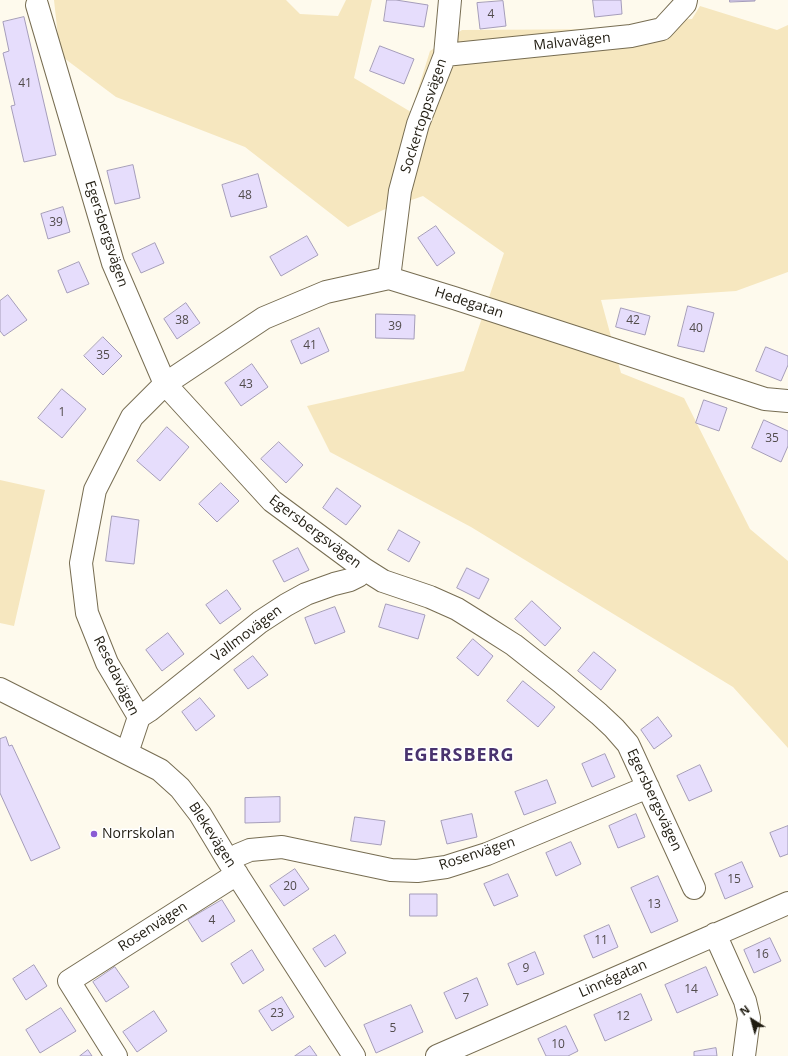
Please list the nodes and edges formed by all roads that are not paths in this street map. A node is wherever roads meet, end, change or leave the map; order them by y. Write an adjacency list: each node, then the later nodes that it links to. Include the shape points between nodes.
1 (450, 0): 4 (street, Sockertoppsvägen)
2 (686, 0): 4 (street, Malvavägen, via 662,28 630,36)
3 (37, 5): 6 (street, Egersbergsvägen, via 113,263)
4 (445, 55): 5 (street, Sockertoppsvägen, via 418,124 400,191)
5 (389, 278): 6 (street, Hedegatan, via 326,292 264,318); 7 (street, Hedegatan, via 765,399)
6 (165, 384): 8 (street, Egersbergsvägen, via 272,502); 10 (street, Resedavägen, via 132,417 95,490 81,563 87,613 107,663)
7 (788, 401)
8 (364, 569): 10 (street, Vallmovägen, via 350,580 306,594 260,622); 12 (street, Egersbergsvägen, via 383,580 456,609 514,645 614,728 628,744)
9 (0, 689): 11 (street, Blekevägen)
10 (139, 717): 11 (street, Resedavägen)
11 (127, 753): 13 (street, Blekevägen, via 160,770 180,788 200,814)
12 (648, 787): 13 (street, Rosenvägen, via 487,854 446,867 417,871 391,870 282,847 250,850 238,855); 14 (street, Egersbergsvägen)
13 (233, 868): 17 (street, Rosenvägen, via 69,981); 18 (street, Blekevägen)
14 (694, 888)
15 (788, 903): 16 (street, Linnégatan)
16 (715, 934): 19 (street, Linnégatan); 20 (street, via 745,1001 749,1018)
17 (116, 1056)
18 (354, 1056)
19 (437, 1056)
20 (744, 1056)

